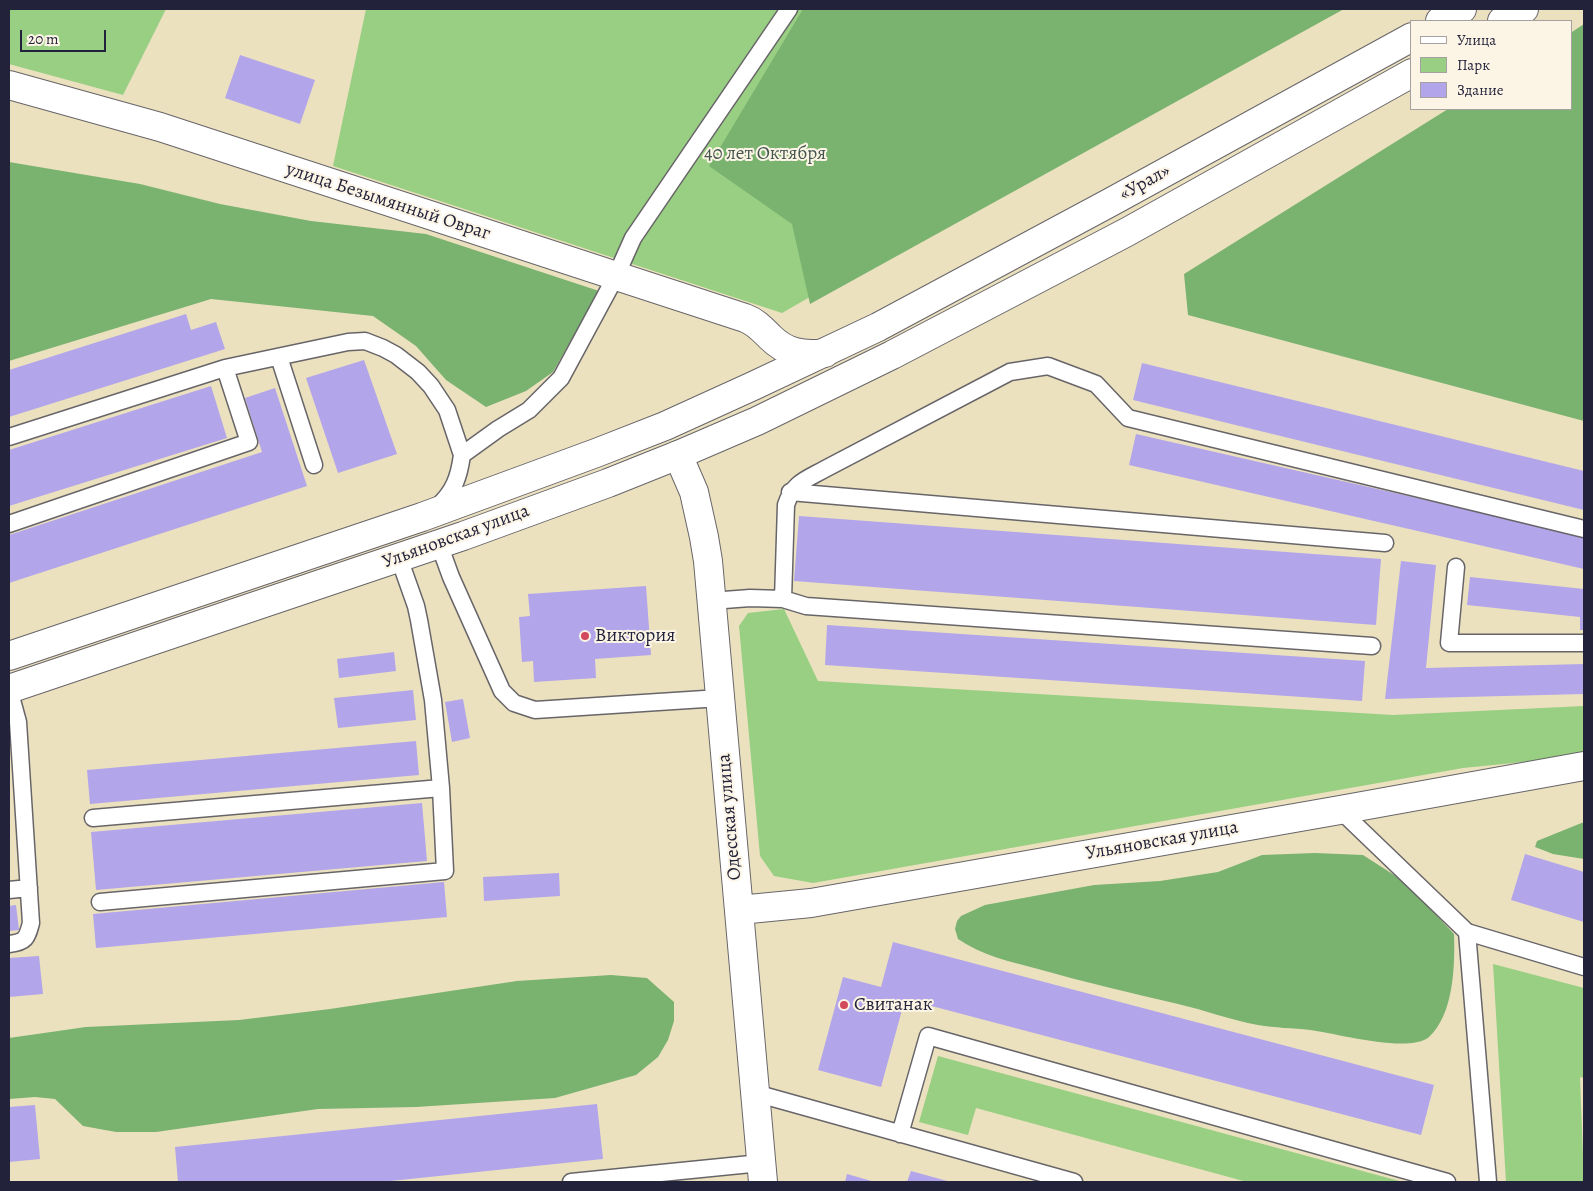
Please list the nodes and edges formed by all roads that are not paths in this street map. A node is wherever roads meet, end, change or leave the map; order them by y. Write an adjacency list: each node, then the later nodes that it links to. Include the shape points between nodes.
1 (789, 9): 9 (lane, via 633,238)
2 (1462, 9): 4 (main road)
3 (1524, 9): 5 (main road)
4 (1442, 20)
5 (1504, 20)
6 (1410, 38): 10 (main road, «Урал»)
7 (1410, 74): 13 (main road, «Урал», via 1127,232)
8 (9, 85): 9 (main road, улица Безымянный Овраг, via 160,127)
9 (616, 276): 11 (main road, улица Безымянный Овраг, via 745,318); 20 (lane, via 561,378 529,410 498,430)
10 (878, 327): 12 (main road, Ульяновская улица)
11 (762, 329): 12 (main road, улица Безымянный Овраг, via 788,350 805,354); 16 (main road, via 769,345 770,363 765,375)
12 (824, 353): 16 (main road, Ульяновская улица)
13 (892, 355): 19 (main road, Ульяновская улица, via 757,421)
14 (279, 357): 15 (lane); 20 (lane, via 365,341 396,355 418,372 447,410); 21 (lane)
15 (226, 368): 18 (lane); 25 (lane, via 249,442)
16 (753, 386): 17 (main road, Ульяновская улица)
17 (665, 426): 19 (main road, Одесская улица); 23 (main road, Ульяновская улица)
18 (9, 437)
19 (678, 455): 28 (main road, Ульяновская улица); 32 (main road, Одесская улица, via 700,513)
20 (461, 463): 23 (lane, via 462,483 466,488 478,494); 24 (lane, via 458,480 450,494)
21 (314, 465)
22 (790, 492): 26 (lane, via 824,469 1010,372 1048,366 1096,384 1128,418); 27 (lane); 31 (lane, via 786,506)
23 (488, 493): 24 (main road, Ульяновская улица)
24 (422, 517): 35 (main road, Ульяновская улица)
25 (9, 524)
26 (1584, 529)
27 (1385, 543)
28 (438, 544): 29 (main road, Ульяновская улица); 37 (lane, via 502,691 514,703 535,710)
29 (399, 558): 36 (main road, Ульяновская улица); 39 (lane, via 419,620 432,700)
30 (1456, 567): 33 (lane, via 1448,643)
31 (783, 599): 32 (lane); 34 (lane, via 806,606)
32 (711, 601): 37 (main road, Одесская улица)
33 (1584, 643)
34 (1372, 646)
35 (9, 656)
36 (9, 689): 42 (lane, via 18,722)
37 (720, 698): 45 (main road, Одесская улица)
38 (1584, 766): 40 (main road, Ульяновская улица)
39 (440, 788): 41 (lane); 44 (lane, via 445,871)
40 (1340, 810): 45 (main road, Ульяновская улица, via 821,901); 46 (lane)
41 (93, 818)
42 (29, 888): 43 (lane); 47 (lane, via 31,923 27,936 20,943)
43 (9, 890)
44 (100, 902)
45 (739, 910): 49 (main road, Одесская улица)
46 (1467, 932): 48 (lane); 55 (lane)
47 (9, 944)
48 (1584, 967)
49 (755, 1093): 50 (lane); 51 (main road, Одесская улица)
50 (900, 1134): 53 (lane); 54 (lane, via 928,1036)
51 (762, 1173): 52 (lane)
52 (571, 1182)
53 (1074, 1182)
54 (1447, 1182)
55 (1488, 1182)

